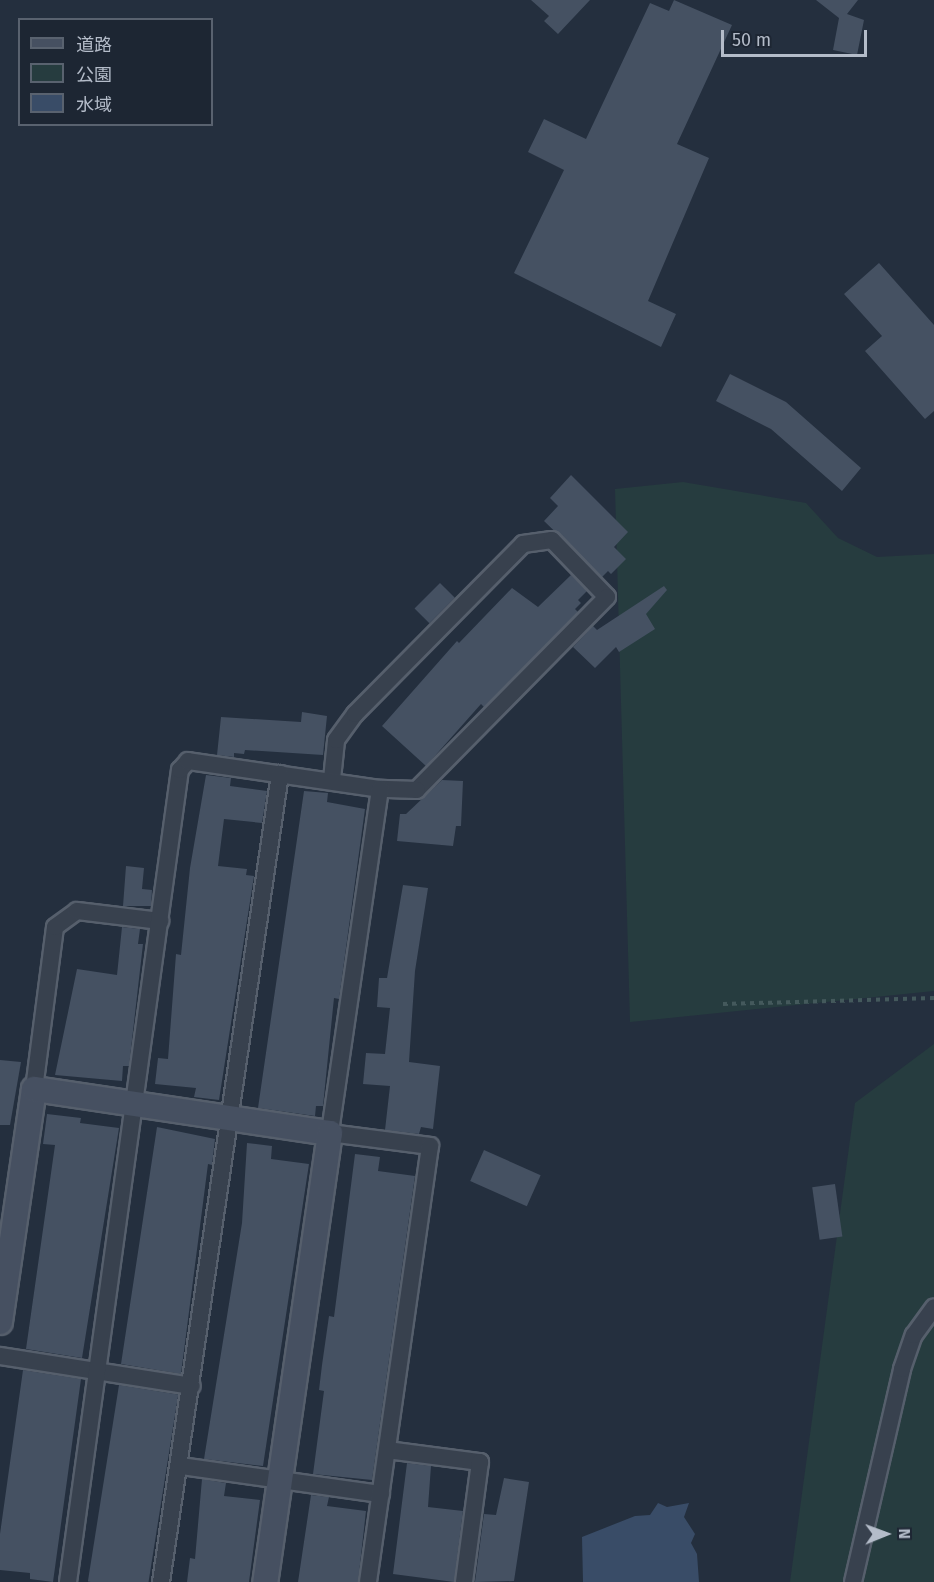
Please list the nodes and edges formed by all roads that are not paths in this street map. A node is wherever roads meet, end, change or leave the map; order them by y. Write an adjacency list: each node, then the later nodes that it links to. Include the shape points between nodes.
1 (280, 774): 2 (street); 4 (street, via 188,761 180,770); 7 (street)
2 (332, 779): 3 (street); 3 (street, via 336,740 355,714 523,544 552,540 607,597 417,790)
3 (380, 789): 8 (street)
4 (160, 921): 5 (street, via 77,911 55,927); 6 (street)
5 (34, 1089): 6 (street); 10 (street)
6 (136, 1102): 7 (street); 12 (street)
7 (228, 1117): 8 (street); 13 (street)
8 (330, 1133): 14 (street, via 430,1146); 16 (street)
9 (934, 1307): 23 (street, via 914,1335 902,1369)
10 (0, 1322)
11 (0, 1356): 12 (street)
12 (96, 1370): 13 (street); 18 (street)
13 (192, 1386): 15 (street)
14 (387, 1450): 17 (street); 22 (street, via 480,1462)
15 (181, 1466): 16 (street); 19 (street)
16 (280, 1479): 17 (street); 20 (street)
17 (381, 1494): 21 (street)
18 (68, 1582)
19 (161, 1582)
20 (265, 1582)
21 (368, 1582)
22 (464, 1582)
23 (853, 1582)

